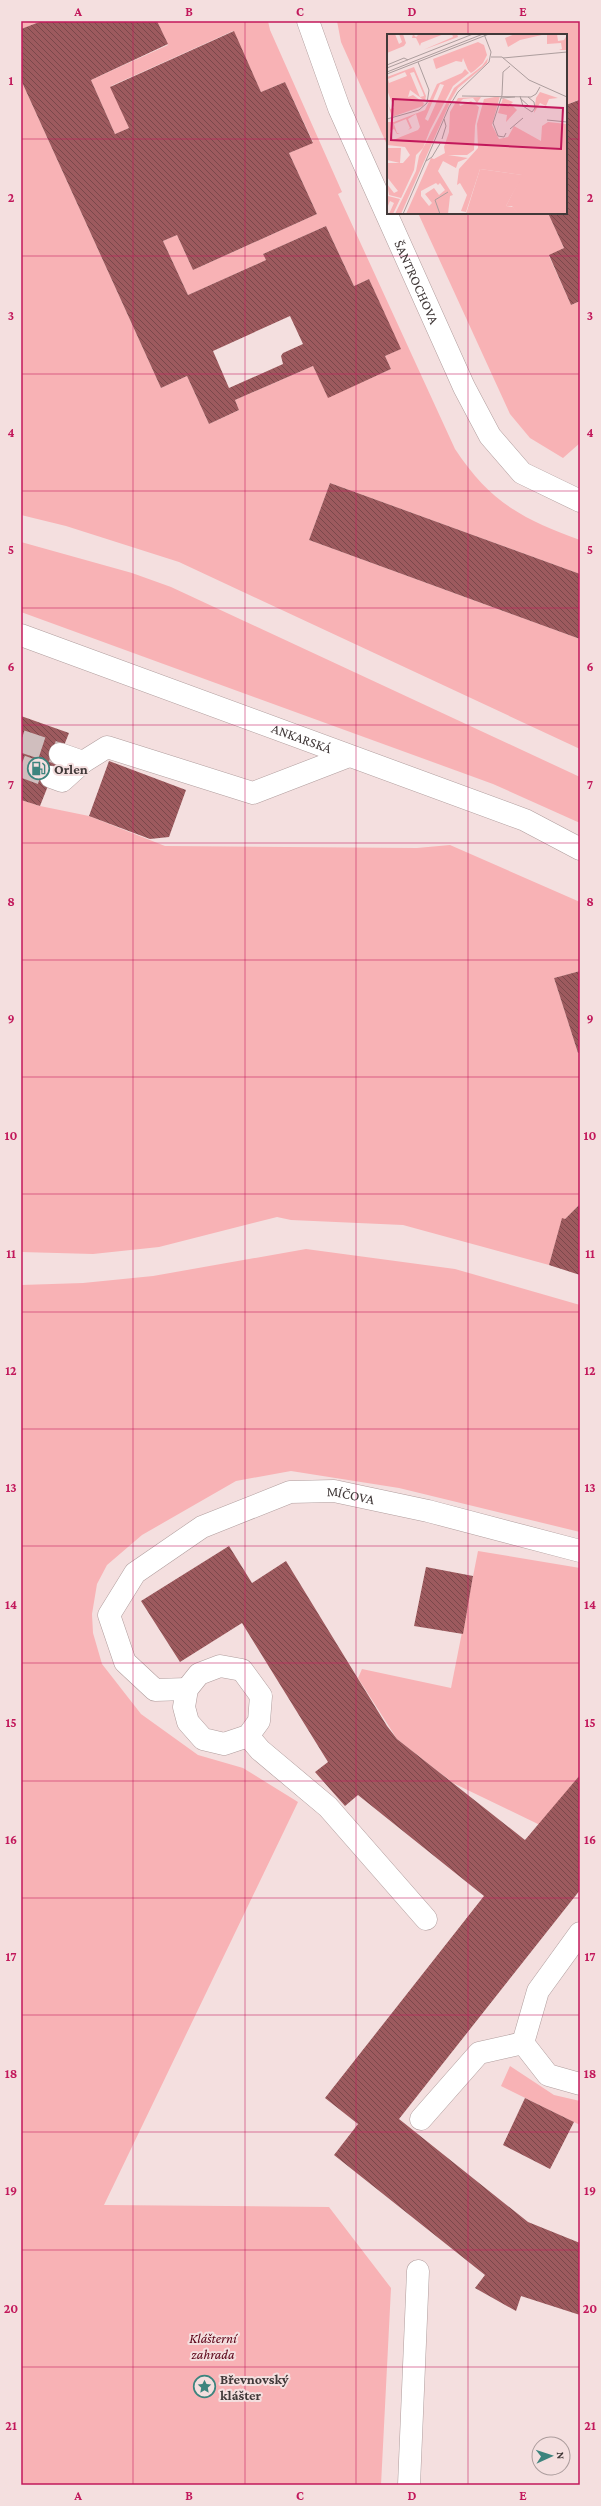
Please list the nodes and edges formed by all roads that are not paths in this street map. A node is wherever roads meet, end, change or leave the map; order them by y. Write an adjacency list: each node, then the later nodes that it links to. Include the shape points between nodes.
1 (308, 21): 2 (street, ŠANTROCHOVA, via 339,108 464,387 490,436 522,473)
2 (580, 501)
3 (21, 635): 5 (street, ANKARSKÁ)
4 (60, 754): 6 (street)
5 (349, 756): 6 (street, via 253,793 107,747); 8 (street, ANKARSKÁ, via 526,820)
6 (83, 762): 7 (street, via 62,781)
7 (51, 777)
8 (580, 848)
9 (580, 1551): 10 (street, MÍČOVA, via 334,1491 290,1492 202,1527 135,1573 109,1615 124,1662 155,1690)
10 (187, 1689): 11 (street, via 184,1707 188,1722 204,1739 224,1744); 11 (street, via 199,1674 220,1666 242,1670 261,1696 259,1721)
11 (248, 1736): 12 (street, via 260,1750 328,1807)
12 (426, 1919)
13 (580, 1933): 14 (street, via 538,1991)
14 (523, 2043): 15 (street, via 548,2075); 16 (street, via 479,2053)
15 (580, 2084)
16 (421, 2119)
17 (418, 2271): 18 (street)
18 (409, 2485)

